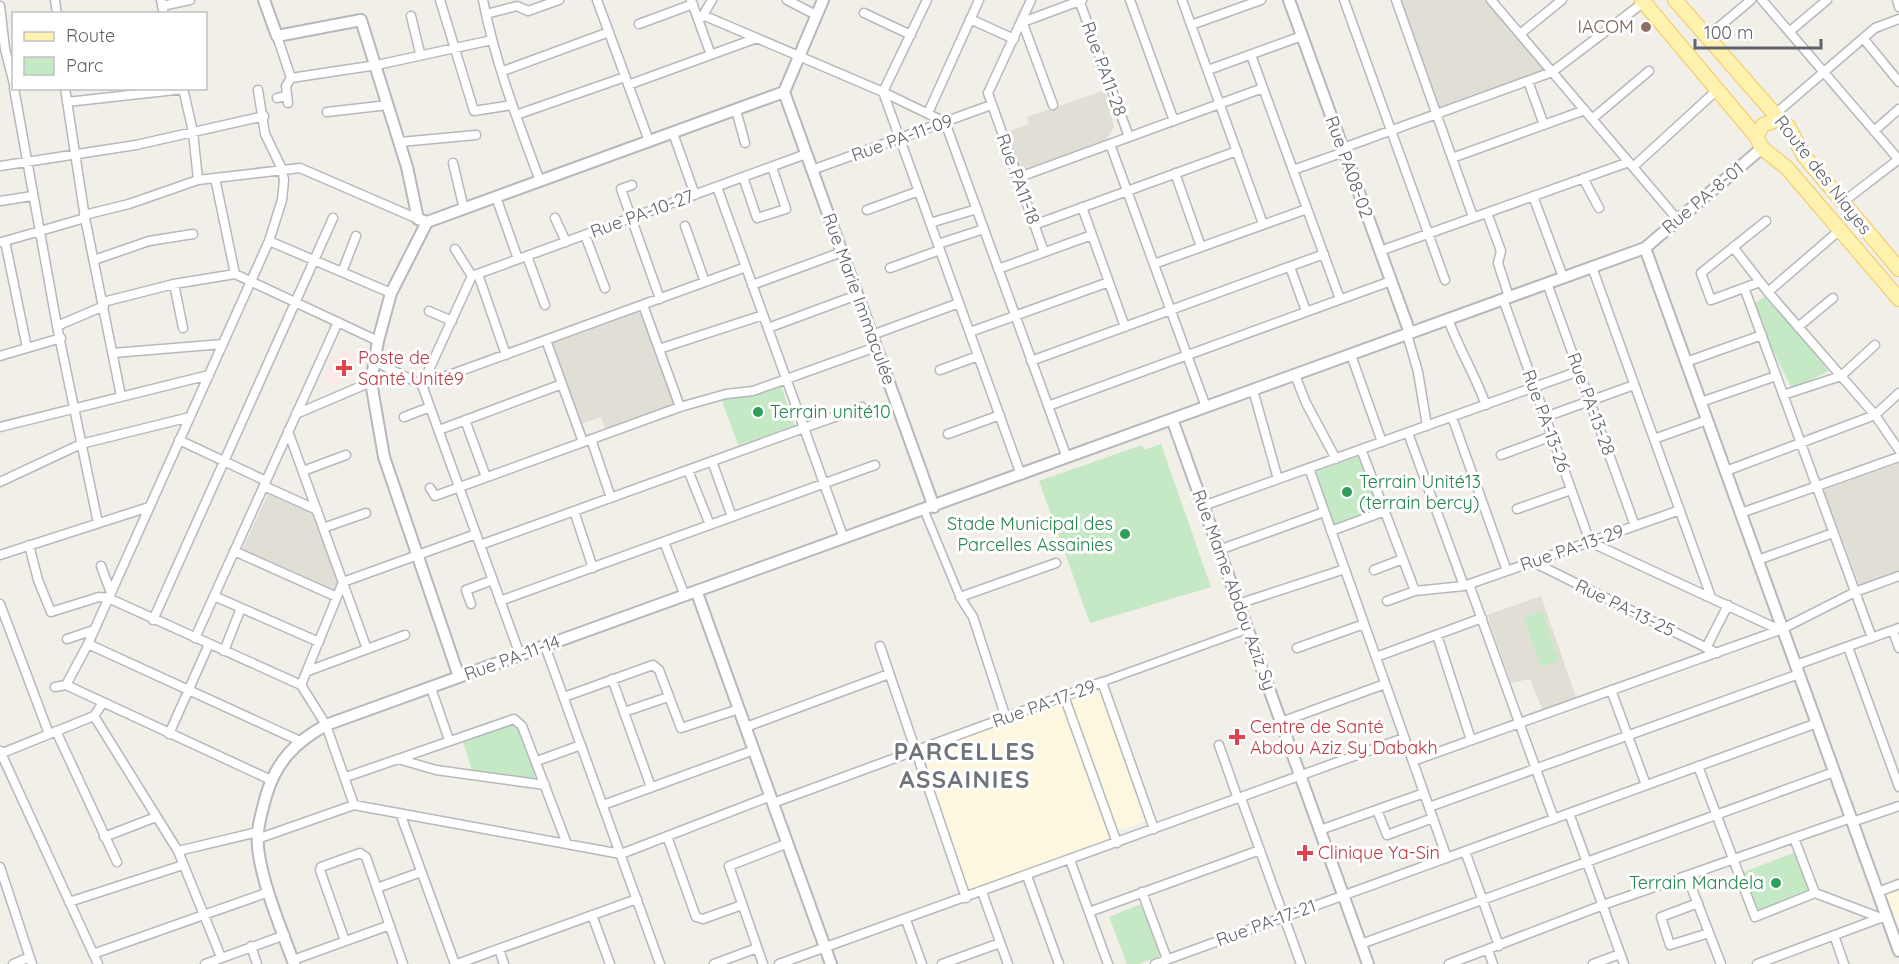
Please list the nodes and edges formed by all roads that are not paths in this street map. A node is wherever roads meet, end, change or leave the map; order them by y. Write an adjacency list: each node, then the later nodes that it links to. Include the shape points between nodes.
1 (190, 0): 30 (street)
2 (264, 0): 46 (street)
3 (440, 0): 53 (street)
4 (483, 0): 33 (street)
5 (558, 0): 33 (street, via 528,11 518,6)
6 (597, 0): 42 (street)
7 (712, 0): 36 (street)
8 (787, 0): 34 (street)
9 (823, 0): 34 (street)
10 (927, 0): 45 (street)
11 (979, 0): 37 (street)
12 (1031, 0): 39 (street)
13 (1080, 0): 39 (street); 104 (street, Rue PA11-28)
14 (1130, 0): 96 (street)
15 (1182, 0): 41 (street)
16 (1261, 0): 41 (street)
17 (1289, 0): 47 (street, Rue PA08-02)
18 (1344, 0): 99 (street)
19 (1396, 0): 91 (street)
20 (1491, 0): 44 (street)
21 (1562, 0): 44 (street)
22 (1675, 0): 48 (main road, Route des Niayes)
23 (1762, 0): 43 (street)
24 (1897, 0): 31 (street)
25 (1643, 1): 63 (street); 76 (main road, Route des Niayes)
26 (692, 2): 36 (street); 40 (street)
27 (1746, 2): 48 (street)
28 (1821, 2): 43 (street)
29 (0, 6): 54 (street)
30 (162, 6)
31 (1899, 7)
32 (864, 13): 45 (street)
33 (486, 14): 52 (street)
34 (816, 15): 58 (street)
35 (411, 16): 55 (street)
36 (702, 17): 49 (street); 56 (street)
37 (970, 19): 51 (street); 90 (street)
38 (1899, 19): 50 (street, via 1875,28)
39 (1022, 21): 51 (street); 85 (street)
40 (639, 24)
41 (1191, 25): 60 (street)
42 (609, 32): 62 (street); 67 (street)
43 (1789, 32): 64 (street)
44 (1520, 34): 63 (street)
45 (911, 35): 78 (street)
46 (277, 36): 59 (street, via 360,19); 66 (street)
47 (1302, 36): 57 (street); 112 (street, Rue PA08-02)
48 (1707, 37): 94 (main road, Route des Niayes)
49 (758, 38): 56 (street); 58 (street)
50 (1863, 38): 64 (street); 69 (street)
51 (1014, 39): 84 (street, via 988,91)
52 (492, 40): 53 (street); 62 (street)
53 (454, 47): 55 (street); 83 (street, via 474,111)
54 (6, 49): 65 (street)
55 (420, 53): 59 (street)
56 (711, 55): 67 (street)
57 (1251, 55): 60 (street); 70 (street)
58 (799, 56): 77 (street); 78 (street)
59 (376, 64): 66 (street); 82 (street)
60 (1208, 70): 81 (street)
61 (1649, 71): 95 (street)
62 (503, 72): 83 (street)
63 (1552, 72): 68 (street); 88 (street)
64 (1824, 72): 94 (street); 100 (street)
65 (12, 77)
66 (291, 78): 79 (street, via 286,86 288,100)
67 (627, 81): 92 (street); 106 (street)
68 (1528, 81): 91 (street); 98 (street)
69 (1899, 82)
70 (1263, 88): 81 (street); 125 (street)
71 (15, 90): 118 (street)
72 (66, 90): 80 (street)
73 (175, 90): 80 (street)
74 (184, 90): 101 (street)
75 (258, 90): 93 (street)
76 (1716, 91): 111 (main road, Route des Niayes); 120 (street)
77 (784, 92): 87 (street); 114 (street, Rue Marie Immaculée)
78 (883, 92): 90 (street); 105 (street)
79 (277, 98)
80 (67, 102): 115 (street)
81 (1220, 104): 96 (street); 113 (street)
82 (388, 105): 89 (street); 108 (street)
83 (512, 105): 92 (street)
84 (991, 105): 97 (street, Rue PA-11-09); 128 (street, Rue PA11-18)
85 (1053, 105)
86 (1899, 109): 100 (street)
87 (736, 110): 102 (street); 109 (street)
88 (1585, 110): 95 (street); 98 (street)
89 (327, 112)
90 (928, 113): 97 (street)
91 (1437, 114): 99 (street); 116 (street)
92 (516, 115): 132 (street)
93 (264, 116): 101 (street); 123 (street, via 266,135)
94 (1777, 117): 107 (main road, Route des Niayes, via 1788,126); 111 (main road, via 1763,125)
95 (1592, 118): 120 (street)
96 (1174, 120): 104 (street)
97 (945, 122): 105 (street, Rue PA-11-09); 147 (street)
98 (1544, 125): 116 (street)
99 (1391, 130): 112 (street); 165 (street)
100 (1874, 131): 117 (street)
101 (193, 132): 115 (street); 131 (street)
102 (673, 133): 106 (street); 137 (street)
103 (476, 135): 108 (street)
104 (1128, 137): 110 (street)
105 (900, 139): 124 (street, Rue PA-11-09); 136 (street)
106 (649, 141): 132 (street)
107 (1795, 141): 111 (main road, via 1783,154); 142 (main road, Route des Niayes)
108 (400, 142): 155 (street)
109 (745, 143)
110 (1110, 144): 128 (street); 135 (street)
111 (1763, 147): 156 (street, Rue PA-8-01); 163 (main road, Route des Niayes)
112 (1343, 150): 125 (street); 178 (street, Rue PA08-02)
113 (1237, 151): 126 (street); 159 (street)
114 (806, 154): 122 (street, Rue PA-10-27); 124 (street, Rue Marie Immaculée)
115 (75, 156): 118 (street); 150 (street)
116 (1452, 158): 154 (street)
117 (1899, 159): 142 (street)
118 (27, 163): 121 (street); 138 (street)
119 (453, 163): 144 (street)
120 (1631, 164): 130 (street); 156 (street)
121 (0, 166)
122 (772, 167): 127 (street, Rue PA-10-27); 127 (street, via 786,209 757,218)
123 (282, 169): 129 (street); 155 (street, via 304,169); 170 (street, via 282,200)
124 (812, 170): 179 (street, Rue Marie Immaculée)
125 (1293, 170): 145 (street)
126 (1175, 173): 135 (street); 174 (street)
127 (743, 177): 134 (street, Rue PA-10-27)
128 (1017, 177): 160 (street, Rue PA11-18)
129 (215, 178): 131 (street); 193 (street)
130 (1583, 178): 139 (street); 146 (street)
131 (198, 180): 150 (street)
132 (540, 181): 140 (street)
133 (632, 185): 153 (street, via 621,189)
134 (717, 187): 137 (street, Rue PA-10-27); 186 (street)
135 (1127, 190): 143 (street); 185 (street)
136 (919, 191): 148 (street); 158 (street)
137 (695, 195): 153 (street, Rue PA-10-27)
138 (32, 196): 141 (street); 164 (street)
139 (1533, 196): 149 (street); 195 (street)
140 (496, 197): 144 (street); 182 (street)
141 (0, 201)
142 (1844, 202): 191 (main road, Route des Niayes)
143 (1082, 207): 160 (street); 168 (street)
144 (464, 208): 155 (street)
145 (1307, 208): 159 (street); 181 (street)
146 (1599, 208)
147 (976, 209): 158 (street); 162 (street)
148 (867, 210)
149 (1487, 213): 154 (street); 210 (street, Rue PA-13-26, via 1501,251 1498,263)
150 (85, 217): 164 (street); 183 (street)
151 (333, 218): 184 (street)
152 (555, 218): 172 (street)
153 (631, 218): 167 (street, Rue PA-10-27); 212 (street)
154 (1473, 218): 165 (street)
155 (422, 220): 208 (street)
156 (1678, 220): 175 (street, Rue PA-8-01)
157 (1766, 221): 176 (street)
158 (930, 223): 173 (street)
159 (1263, 224): 174 (street)
160 (1034, 225): 180 (street, Rue PA11-18)
161 (685, 226): 199 (street)
162 (984, 229): 173 (street); 190 (street)
163 (1841, 229): 207 (street); 214 (main road, Route des Niayes)
164 (39, 232): 171 (street); 228 (street)
165 (1429, 233): 178 (street); 196 (street)
166 (193, 234): 183 (street, via 148,241)
167 (585, 235): 172 (street, Rue PA-10-27); 205 (street)
168 (1092, 235): 180 (street); 200 (street)
169 (356, 236): 192 (street)
170 (269, 241): 184 (street); 198 (street)
171 (2, 242): 243 (street)
172 (566, 242): 182 (street, Rue PA-10-27)
173 (939, 247): 189 (street); 216 (street)
174 (1201, 247): 185 (street)
175 (1645, 248): 188 (street, Rue PA-11-14); 253 (street)
176 (1733, 248): 201 (street); 206 (street, via 1702,271 1701,276 1711,300)
177 (455, 249): 194 (street)
178 (1380, 251): 197 (street, Rue PA08-02)
179 (842, 252): 204 (street); 209 (street, Rue Marie Immaculée)
180 (1044, 252): 190 (street)
181 (1324, 254): 187 (street); 213 (street)
182 (523, 258): 194 (street, Rue PA-10-27); 219 (street)
183 (94, 260): 217 (street)
184 (314, 260): 192 (street); 215 (street)
185 (1154, 264): 220 (street)
186 (746, 267): 199 (street); 204 (street)
187 (1290, 267): 220 (street); 222 (street)
188 (1592, 267): 195 (street, Rue PA-11-14); 264 (street)
189 (890, 268)
190 (998, 269): 224 (street)
191 (1899, 269)
192 (342, 272): 208 (street)
193 (234, 274): 198 (street); 203 (street)
194 (475, 275): 226 (street); 246 (street)
195 (1563, 277): 202 (street, Rue PA-11-14)
196 (1445, 280)
197 (1390, 281): 213 (street); 234 (street, Rue PA08-02)
198 (251, 282): 215 (street); 240 (street)
199 (705, 282): 212 (street)
200 (1109, 282): 224 (street); 229 (street)
201 (1760, 282): 206 (street); 207 (street)
202 (1547, 283): 210 (street, Rue PA-11-14); 255 (street, Rue PA-13-28)
203 (174, 284): 217 (street); 231 (street)
204 (752, 285): 223 (street)
205 (604, 288)
206 (1745, 290): 236 (street)
207 (1768, 292): 230 (street)
208 (392, 293): 239 (street)
209 (857, 295): 232 (street); 235 (street, Rue Marie Immaculée)
210 (1506, 298): 225 (street, Rue PA-11-14); 265 (street, Rue PA-13-26)
211 (1833, 298): 230 (street)
212 (660, 299): 218 (street)
213 (1340, 299): 222 (street)
214 (1899, 299)
215 (295, 303): 227 (street); 310 (street)
216 (960, 303): 233 (street); 235 (street)
217 (104, 304): 228 (street); 245 (street)
218 (643, 305): 238 (street); 244 (street)
219 (545, 306)
220 (1170, 310): 229 (street); 247 (street)
221 (429, 311): 226 (street)
222 (1306, 311): 247 (street)
223 (764, 315): 232 (street); 244 (street)
224 (1015, 316): 233 (street); 252 (street)
225 (1448, 319): 234 (street, Rue PA-11-14); 272 (street)
226 (452, 321): 263 (street)
227 (338, 322): 239 (street); 279 (street)
228 (57, 326): 237 (street)
229 (1125, 327): 252 (street)
230 (1798, 327): 259 (street)
231 (183, 328)
232 (768, 328): 260 (street)
233 (970, 332): 250 (street)
234 (1408, 334): 248 (street, Rue PA-11-14); 289 (street, via 1419,372)
235 (872, 335): 242 (street, Rue Marie Immaculée)
236 (1762, 335): 253 (street); 258 (street)
237 (61, 338): 243 (street); 273 (street)
238 (546, 340): 246 (street); 262 (street)
239 (378, 341): 251 (street)
240 (223, 344): 245 (street); 256 (street)
241 (1875, 345): 259 (street)
242 (876, 347): 260 (street); 330 (street, Rue Marie Immaculée)
243 (27, 348): 249 (street)
244 (659, 349): 274 (street)
245 (112, 353): 269 (street)
246 (506, 355): 263 (street)
247 (1187, 355): 275 (street); 277 (street)
248 (1351, 355): 257 (street, Rue PA-11-14); 300 (street)
249 (0, 356)
250 (978, 356): 254 (street); 280 (street)
251 (374, 361): 261 (street); 263 (street)
252 (1031, 361): 275 (street)
253 (1686, 362): 271 (street)
254 (940, 370)
255 (1580, 371): 265 (street); 270 (street, Rue PA-13-28)
256 (209, 375): 269 (street); 282 (street)
257 (1295, 375): 266 (street, Rue PA-11-14); 309 (street)
258 (1776, 376): 268 (street); 271 (street)
259 (1841, 376): 268 (street); 281 (street)
260 (787, 380): 274 (street, via 753,392 726,394); 291 (street)
261 (371, 382): 279 (street); 355 (street, via 384,457)
262 (562, 384): 286 (street); 299 (street)
263 (422, 385): 278 (street)
264 (1634, 385): 270 (street); 297 (street)
265 (1534, 387): 272 (street); 285 (street, Rue PA-13-26)
266 (1253, 390): 277 (street, Rue PA-11-14); 319 (street)
267 (1899, 393): 281 (street)
268 (1783, 395): 301 (street)
269 (121, 396): 273 (street)
270 (1590, 401): 285 (street); 342 (street, Rue PA-13-28)
271 (1701, 402): 288 (street)
272 (1486, 405): 284 (street)
273 (74, 406): 290 (street); 302 (street)
274 (680, 406): 299 (street)
275 (1048, 406): 308 (street)
276 (862, 407): 291 (street)
277 (1206, 407): 287 (street, Rue PA-11-14)
278 (430, 408): 283 (street); 292 (street)
279 (296, 414): 293 (street)
280 (1000, 415): 295 (street); 317 (street)
281 (1875, 415): 301 (street); 304 (street)
282 (190, 417): 298 (street); 302 (street)
283 (404, 417)
284 (1452, 417): 289 (street); 364 (street)
285 (1545, 417): 296 (street, Rue PA-13-26)
286 (465, 420): 292 (street); 318 (street)
287 (1172, 420): 308 (street, Rue PA-11-14); 328 (street, Rue Mame Abdou Aziz Sy)
288 (1707, 420): 297 (street); 316 (street)
289 (1427, 426): 294 (street)
290 (0, 427)
291 (804, 428): 311 (street); 322 (street)
292 (438, 430): 324 (street)
293 (288, 431): 315 (street); 321 (street)
294 (1408, 433): 300 (street); 368 (street)
295 (948, 434)
296 (1552, 436): 306 (street); 326 (street, Rue PA-13-26)
297 (1654, 439): 333 (street)
298 (179, 440): 310 (street); 329 (street)
299 (587, 441): 318 (street); 327 (street)
300 (1382, 442): 303 (street)
301 (1801, 443): 316 (street); 323 (street)
302 (81, 444): 320 (street); 340 (street)
303 (1361, 449): 309 (street); 336 (street)
304 (1899, 450)
305 (346, 455): 315 (street)
306 (1501, 455)
307 (1899, 457): 323 (street)
308 (1067, 458): 317 (street, Rue PA-11-14)
309 (1336, 459): 313 (street)
310 (224, 461): 321 (street); 386 (street)
311 (712, 461): 314 (street); 339 (street)
312 (875, 465): 322 (street)
313 (1309, 468): 319 (street); 335 (street)
314 (688, 470): 327 (street); 341 (street)
315 (303, 471): 332 (street)
316 (1726, 471): 338 (street)
317 (1021, 475): 330 (street, Rue PA-11-14)
318 (486, 477): 324 (street)
319 (1278, 479): 328 (street)
320 (0, 482)
321 (265, 483): 332 (street); 353 (street)
322 (824, 483): 339 (street); 347 (street)
323 (1817, 486): 338 (street); 345 (street)
324 (459, 487): 325 (street, via 435,496); 346 (street)
325 (430, 488)
326 (1571, 490): 331 (street); 349 (street, Rue PA-13-26)
327 (611, 498): 334 (street)
328 (1203, 506): 352 (street, Rue Mame Abdou Aziz Sy)
329 (149, 507): 340 (street); 372 (street)
330 (929, 508): 347 (street, Rue PA-11-14); 376 (street)
331 (1517, 509)
332 (317, 510): 343 (street)
333 (1680, 510): 342 (street, Rue PA-13-29); 377 (street)
334 (574, 511): 351 (street); 361 (street)
335 (1324, 512): 344 (street); 352 (street)
336 (1385, 512): 344 (street); 356 (street)
337 (366, 513): 343 (street)
338 (1741, 513): 357 (street)
339 (732, 517): 341 (street)
340 (98, 523): 350 (street)
341 (710, 525): 348 (street)
342 (1635, 526): 349 (street, Rue PA-13-29)
343 (323, 528): 367 (street)
344 (1331, 531): 362 (street)
345 (1833, 533): 357 (street); 370 (street)
346 (476, 534): 351 (street); 355 (street)
347 (844, 539): 371 (street, Rue PA-11-14)
348 (664, 542): 361 (street); 373 (street)
349 (1590, 542): 358 (street, Rue PA-13-29); 377 (street)
350 (28, 545): 354 (street); 372 (street, via 51,612)
351 (480, 545): 366 (street)
352 (1219, 550): 382 (street, Rue Mame Abdou Aziz Sy)
353 (234, 552): 374 (street); 375 (street)
354 (0, 555)
355 (416, 556): 367 (street); 414 (street)
356 (1403, 559): 363 (street); 369 (street)
357 (1758, 560): 391 (street)
358 (1533, 562): 364 (street, Rue PA-13-29); 404 (street, Rue PA-13-25)
359 (1056, 563): 376 (street)
360 (101, 566): 372 (street)
361 (593, 568): 378 (street)
362 (1345, 569): 382 (street); 387 (street)
363 (1374, 570)
364 (1507, 571): 368 (street, Rue PA-13-29)
365 (1899, 576): 370 (street)
366 (493, 580): 378 (street); 381 (street, via 466,590)
367 (343, 582): 375 (street); 406 (street)
368 (1467, 585): 369 (street, Rue PA-13-29); 385 (street)
369 (1415, 591): 379 (street, Rue PA-13-29)
370 (1855, 592): 391 (street); 395 (street)
371 (697, 593): 373 (street, Rue PA-11-14); 428 (street)
372 (110, 595): 386 (street); 390 (street)
373 (685, 596): 400 (street, Rue PA-11-14)
374 (214, 597): 384 (street); 394 (street)
375 (337, 597): 397 (street)
376 (960, 597): 431 (street, via 973,617)
377 (1711, 597): 383 (street)
378 (500, 601): 409 (street)
379 (1387, 601)
380 (0, 604): 437 (street)
381 (471, 604)
382 (1239, 604): 388 (street, Rue Mame Abdou Aziz Sy)
383 (1728, 605): 391 (street); 404 (street)
384 (241, 608): 397 (street); 407 (street)
385 (1482, 618): 393 (street); 433 (street)
386 (153, 620): 394 (street)
387 (1364, 624): 403 (street); 410 (street)
388 (1248, 629): 416 (street, Rue PA-17-29); 432 (street, Rue Mame Abdou Aziz Sy)
389 (1896, 629): 395 (street); 405 (street)
390 (94, 630): 396 (street); 398 (street)
391 (1781, 630): 408 (street); 411 (street)
392 (405, 635): 406 (street)
393 (1437, 635): 410 (street); 442 (street)
394 (195, 638): 399 (street)
395 (1872, 638): 402 (street)
396 (67, 639)
397 (319, 642): 412 (street)
398 (88, 644): 418 (street); 422 (street)
399 (209, 644): 407 (street); 422 (street)
400 (545, 646): 409 (street, Rue PA-11-14); 425 (street)
401 (880, 646): 413 (street)
402 (1848, 647): 411 (street); 455 (street)
403 (1297, 648)
404 (1706, 648): 408 (street, Rue PA-13-25)
405 (1899, 648)
406 (367, 649): 412 (street)
407 (224, 651): 419 (street)
408 (1717, 653): 423 (street)
409 (520, 655): 414 (street, Rue PA-11-14)
410 (1376, 657): 417 (street)
411 (1797, 670): 434 (street); 439 (street)
412 (308, 671): 419 (street)
413 (889, 674): 436 (street); 447 (street)
414 (459, 677): 421 (street, Rue PA-11-14)
415 (612, 679): 425 (street); 426 (street, via 652,665 658,670); 429 (street)
416 (1102, 682): 424 (street, Rue PA-17-29); 478 (street)
417 (1385, 684): 432 (street); 440 (street)
418 (66, 685): 420 (street); 427 (street)
419 (301, 686): 435 (street)
420 (55, 687)
421 (431, 687): 435 (street, Rue PA-11-14); 441 (street)
422 (188, 690): 438 (street); 443 (street)
423 (1611, 690): 433 (street); 439 (street)
424 (1064, 696): 431 (street, Rue PA-17-29); 485 (street)
425 (564, 697): 444 (street)
426 (668, 697): 428 (street, via 681,728); 429 (street)
427 (102, 704): 430 (street); 438 (street)
428 (739, 709): 436 (street)
429 (624, 712): 461 (street)
430 (94, 716): 437 (street); 474 (street)
431 (1006, 718): 447 (street, Rue PA-17-29)
432 (1281, 722): 456 (street, Rue Mame Abdou Aziz Sy)
433 (1520, 723): 442 (street); 453 (street)
434 (1817, 723): 452 (street, Rue PA-17-21); 454 (street)
435 (326, 725): 443 (street, Rue PA-11-14); 457 (street)
436 (746, 727): 446 (street)
437 (53, 732): 448 (street); 482 (street)
438 (169, 734): 458 (street)
439 (1628, 736): 453 (street); 460 (street)
440 (1404, 738): 451 (street); 456 (street)
441 (449, 740): 449 (street); 450 (street, via 514,719 522,726)
442 (1471, 740): 451 (street)
443 (300, 741): 458 (street, Rue PA-11-14, via 286,754)
444 (581, 745): 450 (street); 467 (street)
445 (1219, 745): 464 (street)
446 (754, 750): 461 (street); 465 (street)
447 (916, 751): 465 (street, Rue PA-17-29); 509 (street)
448 (0, 753): 512 (street)
449 (398, 759): 457 (street); 459 (street, via 436,770)
450 (537, 761): 459 (street)
451 (1413, 761): 463 (street)
452 (1698, 766): 460 (street, Rue PA-17-21); 473 (street)
453 (1536, 768): 469 (street); 476 (street)
454 (1834, 772): 473 (street); 477 (street)
455 (1896, 772): 462 (street)
456 (1300, 776): 464 (street); 479 (street, Rue Mame Abdou Aziz Sy)
457 (346, 777): 466 (street)
458 (271, 780): 480 (street, Rue PA-11-14)
459 (545, 785): 486 (street)
460 (1646, 785): 472 (street, Rue PA-17-21)
461 (651, 787): 467 (street)
462 (1899, 787)
463 (1424, 793): 469 (street); 470 (street)
464 (1240, 798): 478 (street); 487 (street)
465 (772, 800): 481 (street, Rue PA-17-29); 484 (street)
466 (354, 805): 471 (street); 480 (street)
467 (603, 805): 490 (street)
468 (1899, 806): 477 (street)
469 (1428, 807): 475 (street)
470 (1377, 810): 475 (street, via 1387,835); 479 (street)
471 (400, 813): 486 (street); 498 (street)
472 (1569, 813): 476 (street, Rue PA-17-21); 495 (street)
473 (1716, 815): 493 (street); 495 (street)
474 (156, 817): 482 (street); 488 (street)
475 (1433, 818): 491 (street)
476 (1554, 819): 489 (street, Rue PA-17-21)
477 (1852, 820): 483 (street); 506 (street)
478 (1154, 829): 485 (street)
479 (1320, 830): 508 (street, Rue Mame Abdou Aziz Sy)
480 (257, 835): 488 (street); 503 (street)
481 (667, 836): 490 (street, Rue PA-17-29); 514 (street, via 696,917 703,919)
482 (105, 837): 494 (street)
483 (1794, 838): 493 (street); 507 (street)
484 (788, 843): 514 (street, via 730,864); 533 (street)
485 (1117, 843): 492 (street)
486 (567, 844): 490 (street)
487 (1260, 850): 505 (street); 519 (street)
488 (178, 851): 496 (street)
489 (1465, 851): 491 (street, Rue PA-17-21); 511 (street)
490 (621, 854): 510 (street)
491 (1447, 858): 508 (street, Rue PA-17-21)
492 (1070, 860): 499 (street); 516 (street)
493 (1733, 861): 500 (street); 507 (street, via 1755,917)
494 (117, 862)
495 (1587, 862): 511 (street); 515 (street)
496 (183, 865): 512 (street); 517 (street)
497 (0, 867): 539 (street)
498 (422, 872): 502 (street); 549 (street)
499 (1027, 876): 504 (street); 559 (street)
500 (1687, 876): 513 (street); 515 (street)
501 (1899, 884): 506 (street)
502 (377, 888): 522 (street); 526 (street, via 363,854 321,867)
503 (269, 892): 517 (street); 524 (street)
504 (982, 892): 509 (street); 527 (street)
505 (1142, 892): 516 (street); 544 (street)
506 (1878, 892): 520 (street)
507 (1815, 893): 520 (street)
508 (1344, 895): 519 (street, Rue PA-17-21); 528 (street, Rue Mame Abdou Aziz Sy)
509 (966, 898): 521 (street)
510 (637, 899): 518 (street); 551 (street)
511 (1483, 900): 528 (street); 530 (street)
512 (69, 902): 536 (street)
513 (1698, 903): 523 (street); 523 (street, via 1661,917 1670,945)
514 (742, 905): 531 (street)
515 (1603, 905): 530 (street); 537 (street)
516 (1089, 912): 560 (street)
517 (204, 915): 536 (street); 538 (street)
518 (592, 915): 532 (street); 543 (street)
519 (1284, 917): 544 (street, Rue PA-17-21); 561 (street)
520 (1884, 917): 525 (street); 535 (street)
521 (906, 920): 533 (street); 556 (street)
522 (390, 925): 526 (street); 548 (street)
523 (1709, 933): 567 (street)
524 (285, 935): 529 (street); 540 (street)
525 (1834, 935): 568 (street); 569 (street)
526 (345, 941): 540 (street)
527 (1000, 943): 557 (street); 558 (street)
528 (1361, 944): 562 (street, Rue Mame Abdou Aziz Sy)
529 (251, 946): 538 (street); 547 (street)
530 (1499, 946): 534 (street)
531 (757, 948): 541 (street); 553 (street)
532 (499, 949): 549 (street); 550 (street)
533 (825, 949): 554 (street); 555 (street)
534 (1488, 950): 563 (street); 564 (street)
535 (1899, 951)
536 (93, 954): 546 (street)
537 (1620, 954): 565 (street); 566 (street)
538 (221, 957): 542 (street)
539 (31, 961): 545 (street)
540 (293, 962)
541 (727, 962): 552 (street)
542 (208, 963)
543 (608, 963)
544 (1160, 963)
545 (13, 964)
546 (98, 964)
547 (257, 964)
548 (403, 964)
549 (456, 964)
550 (504, 964)
551 (660, 964)
552 (714, 964)
553 (763, 964)
554 (779, 964)
555 (831, 964)
556 (922, 964)
557 (942, 964)
558 (1008, 964)
559 (1059, 964)
560 (1108, 964)
561 (1301, 964)
562 (1368, 964)
563 (1449, 964)
564 (1493, 964)
565 (1593, 964)
566 (1624, 964)
567 (1721, 964)
568 (1757, 964)
569 (1844, 964)

